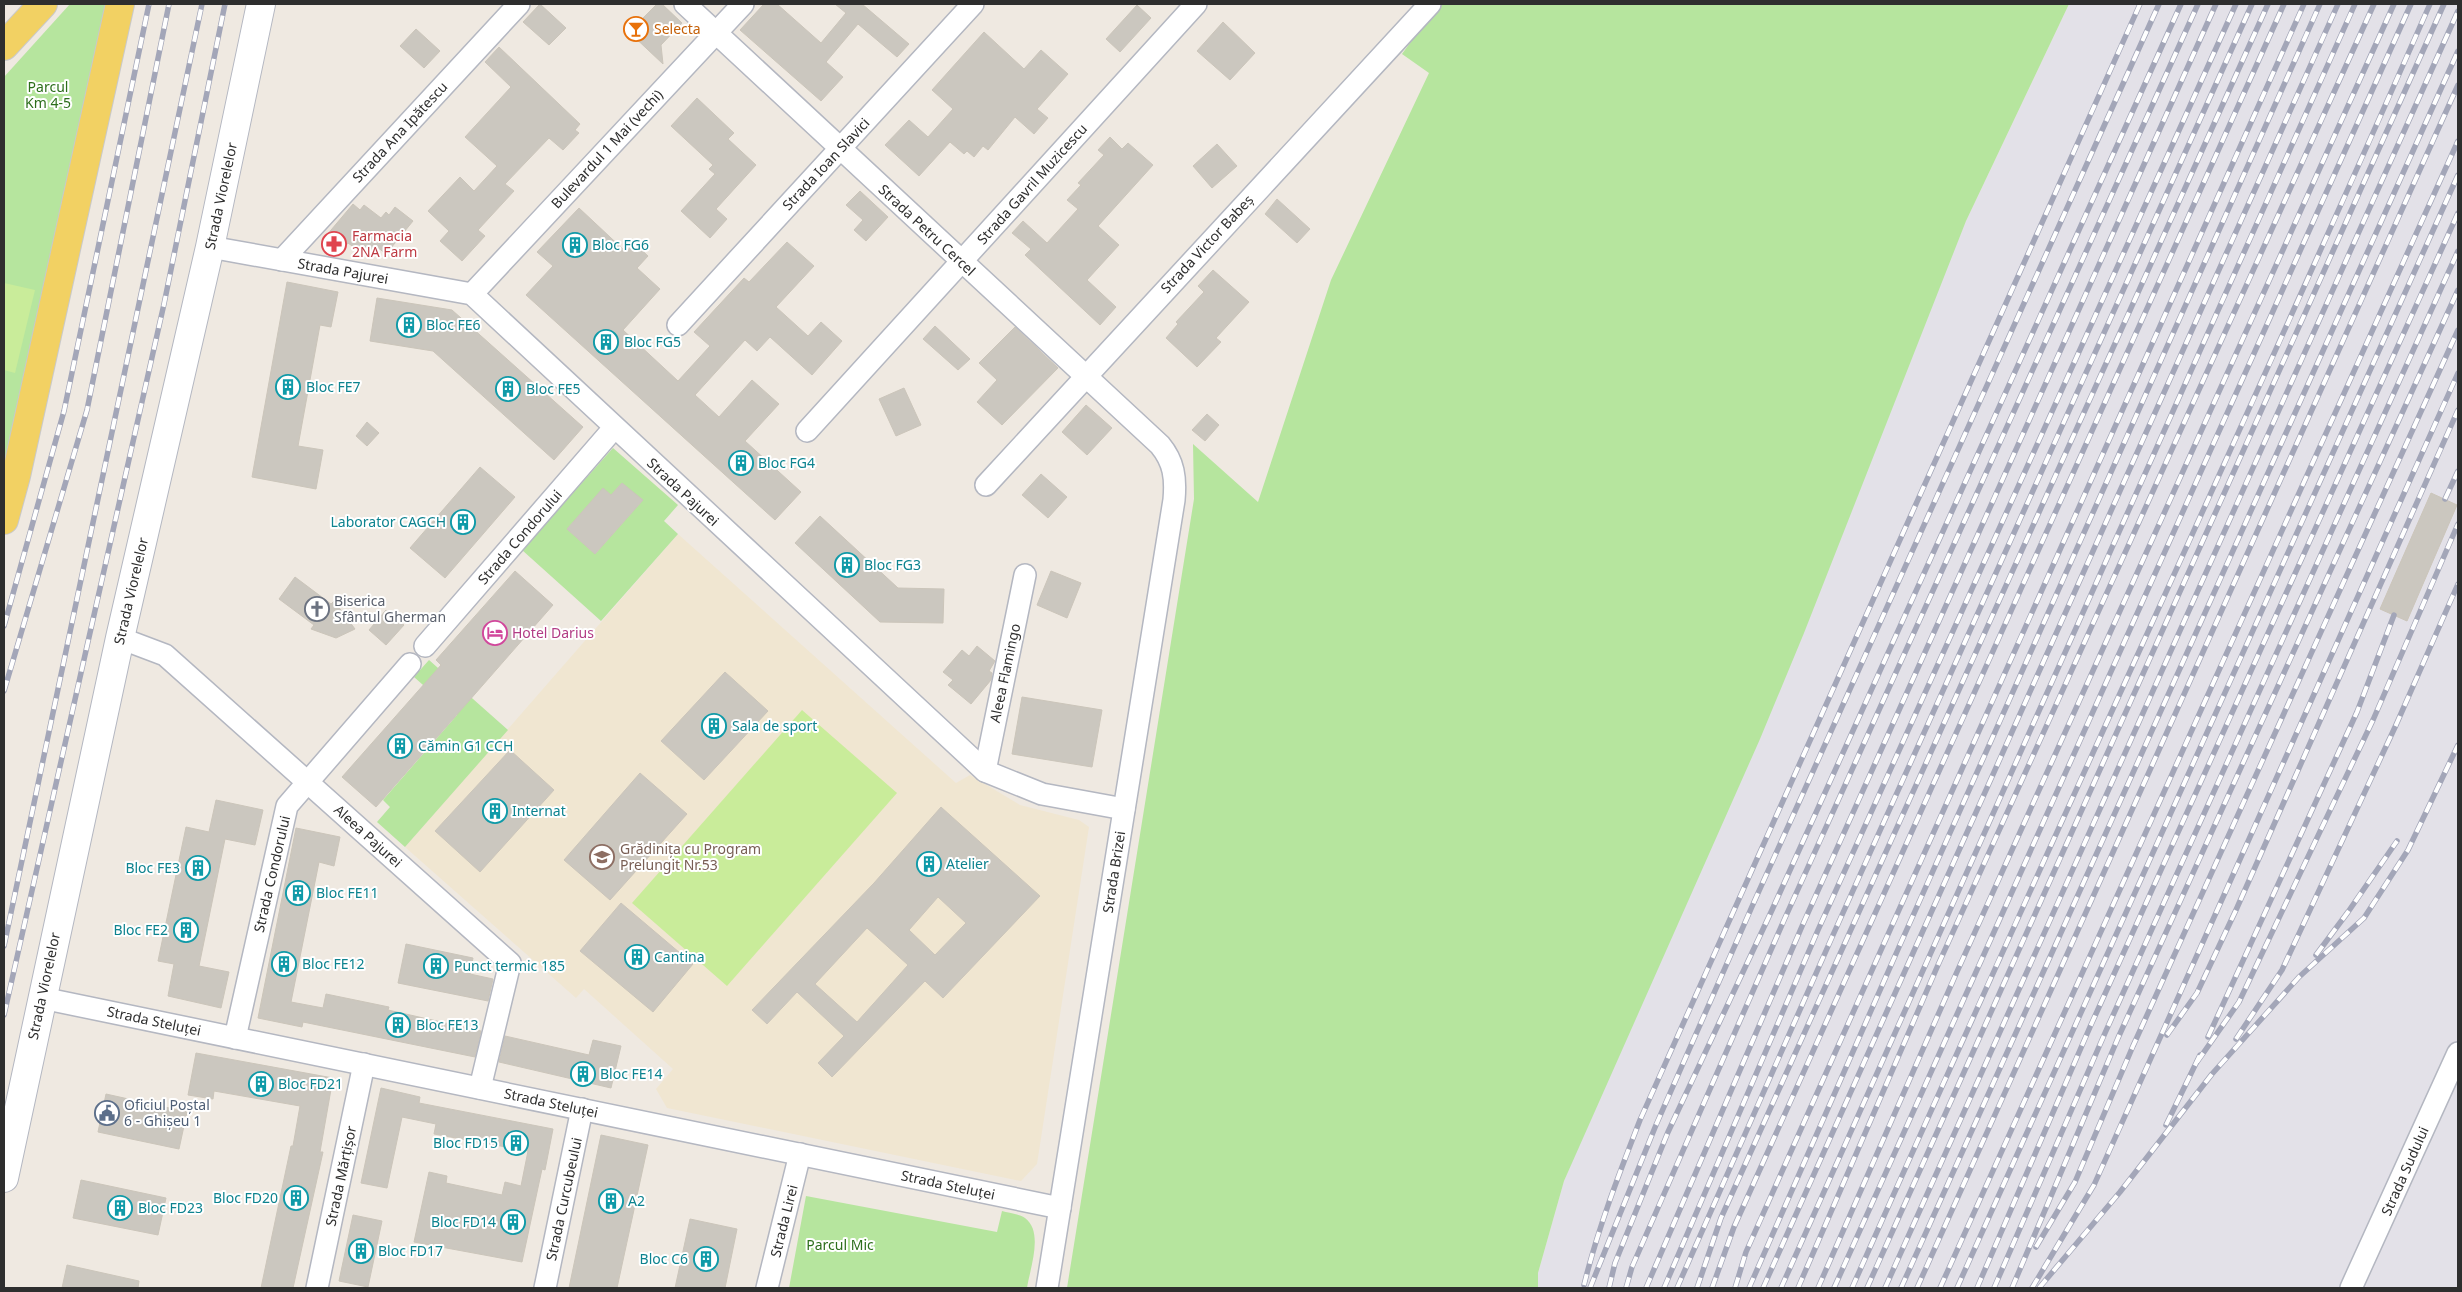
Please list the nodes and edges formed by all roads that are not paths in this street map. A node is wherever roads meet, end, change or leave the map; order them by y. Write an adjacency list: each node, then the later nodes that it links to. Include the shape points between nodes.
1 (20, 4): 12 (main road)
2 (43, 4): 14 (main road)
3 (114, 4): 15 (main road)
4 (120, 4): 15 (main road)
5 (261, 4): 17 (street, Strada Viorelelor)
6 (519, 4): 18 (street, Strada Ana Ipătescu)
7 (685, 4): 13 (street, Strada Petru Cercel)
8 (743, 4): 13 (street, Bulevardul 1 Mai (vechi))
9 (973, 4): 16 (street, Strada Ioan Slavici)
10 (1196, 4): 19 (street, Strada Gavril Muzicescu)
11 (1430, 4): 22 (street, Strada Victor Babeș)
12 (4, 21)
13 (716, 32): 16 (street, Strada Petru Cercel); 20 (street, Bulevardul 1 Mai (vechi))
14 (4, 46)
15 (111, 46): 26 (main road)
16 (840, 149): 19 (street, Strada Petru Cercel); 21 (street, Strada Ioan Slavici)
17 (210, 247): 18 (street, Strada Pajurei); 30 (street, Strada Viorelelor)
18 (282, 260): 20 (street, Strada Pajurei)
19 (961, 262): 22 (street, Strada Petru Cercel); 24 (street, Strada Gavril Muzicescu)
20 (472, 294): 23 (street, Strada Pajurei)
21 (678, 325)
22 (1086, 375): 25 (street, Strada Petru Cercel); 27 (street, Strada Victor Babeș)
23 (614, 428): 31 (street, Strada Condorului); 33 (street, Strada Pajurei)
24 (807, 432)
25 (1169, 456): 35 (street, Strada Brizei, via 1175,483 1174,500)
26 (10, 485): 28 (main road)
27 (986, 485)
28 (4, 520)
29 (1025, 575): 33 (street, Aleea Flamingo)
30 (120, 638): 34 (street, Aleea Pajurei, via 165,656); 36 (street, Strada Viorelelor)
31 (426, 646)
32 (410, 664): 34 (street, Strada Condorului)
33 (985, 770): 35 (street, Strada Pajurei, via 1042,794)
34 (307, 782): 37 (street, Strada Condorului, via 287,806); 40 (street, Aleea Pajurei, via 510,963)
35 (1124, 808): 44 (street, Strada Brizei)
36 (42, 998): 37 (street, Strada Steluței); 43 (street, Strada Viorelelor)
37 (235, 1038): 39 (street, Strada Steluței)
38 (2458, 1053): 49 (street, Strada Sudului)
39 (364, 1064): 40 (street, Strada Steluței); 45 (street, Strada Mărțișor)
40 (480, 1088): 41 (street, Strada Steluței)
41 (582, 1109): 42 (street, Strada Steluței); 46 (street, Strada Curcubeului)
42 (800, 1154): 44 (street, Strada Steluței); 47 (street, Strada Lirei)
43 (4, 1178)
44 (1060, 1208): 48 (street, Strada Brizei)
45 (318, 1288)
46 (545, 1288)
47 (767, 1288)
48 (1047, 1288)
49 (2351, 1288)

